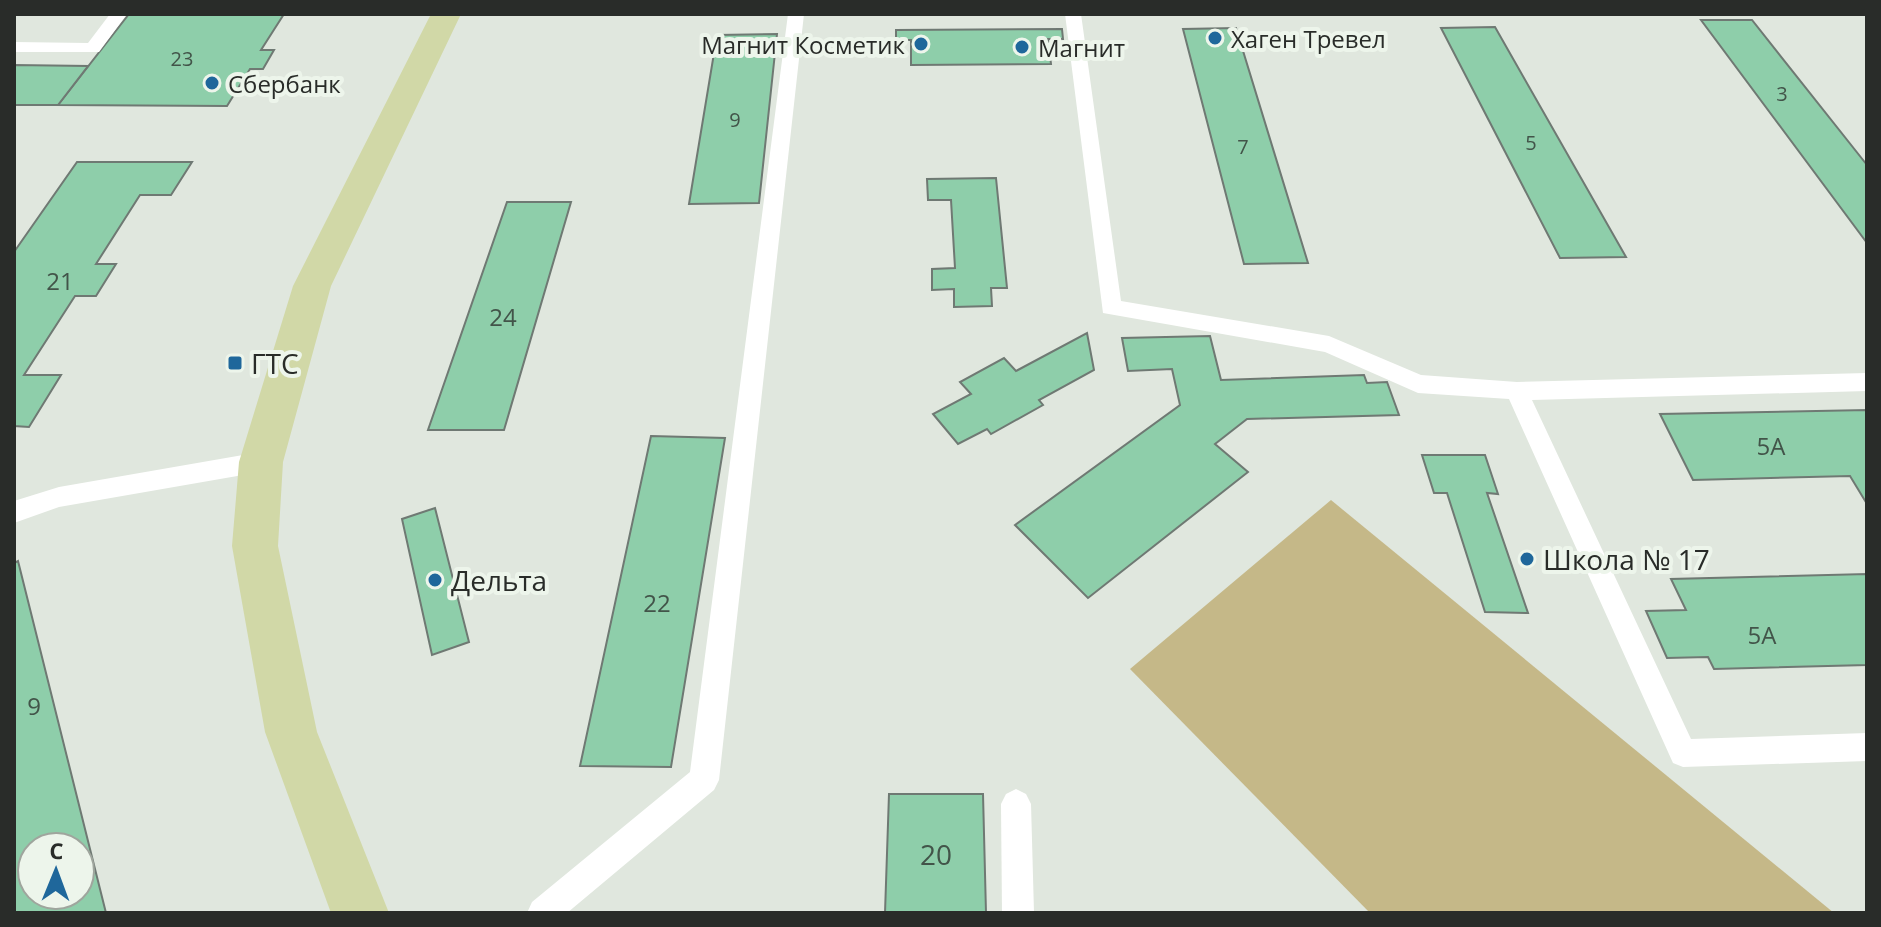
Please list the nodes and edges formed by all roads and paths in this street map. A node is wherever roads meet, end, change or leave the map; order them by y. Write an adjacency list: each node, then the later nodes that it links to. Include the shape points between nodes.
1 (119, 14): 5 (lane, via 93,48)
2 (446, 14): 8 (main road, via 312,286)
3 (796, 14): 13 (lane, via 704,780)
4 (1073, 14): 7 (lane, via 1111,307 1329,344 1418,384)
5 (14, 47)
6 (1867, 382): 7 (lane)
7 (1517, 391): 10 (lane, via 1683,753)
8 (261, 462): 9 (lane, via 59,497); 12 (main road, via 255,546 291,732)
9 (14, 512)
10 (1867, 747)
11 (1016, 804): 14 (lane)
12 (360, 913)
13 (543, 913)
14 (1018, 913)

